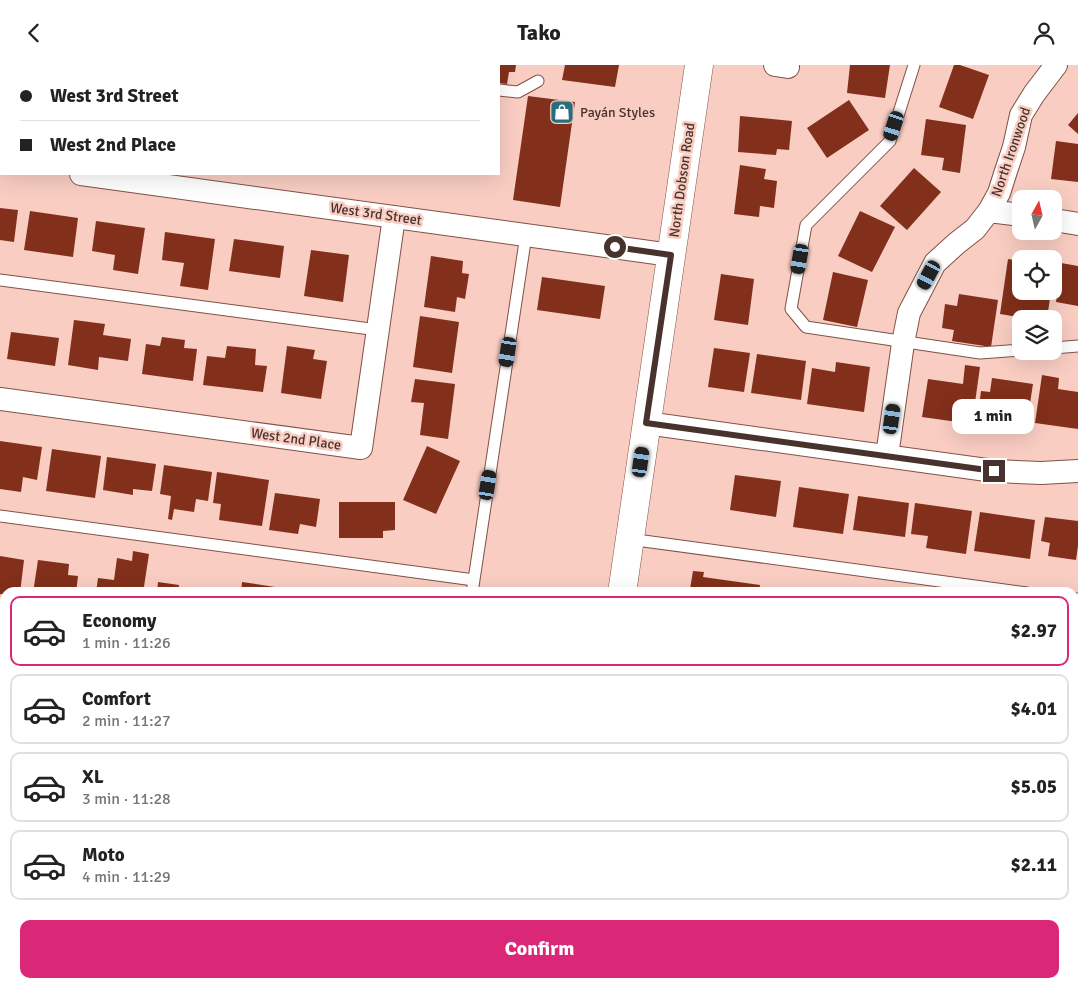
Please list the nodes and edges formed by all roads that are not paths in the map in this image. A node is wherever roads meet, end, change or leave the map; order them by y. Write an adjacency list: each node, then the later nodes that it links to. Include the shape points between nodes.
1 (699, 65): 13 (main road, North Dobson Road)
2 (914, 65): 16 (lane, via 890,141 806,225 791,309 806,327)
3 (1056, 65): 7 (street, North Ironwood, via 1021,115 999,193)
4 (538, 81): 5 (lane, via 518,92)
5 (500, 90)
6 (88, 175): 9 (street, West 3rd Street)
7 (989, 211): 8 (street); 16 (street, North Ironwood, via 975,229 935,263 910,313)
8 (1012, 214)
9 (394, 217): 12 (street, West 3rd Street); 15 (street, West 2nd Place)
10 (1062, 221): 11 (street)
11 (1078, 223)
12 (526, 235): 13 (street, West 3rd Street); 26 (lane)
13 (671, 255): 21 (main road, North Dobson Road)
14 (0, 280): 15 (lane)
15 (378, 330): 20 (street, West 2nd Place, via 361,448)
16 (903, 343): 19 (lane, via 980,353); 22 (street, North Ironwood)
17 (1078, 346): 18 (lane)
18 (1062, 347)
19 (1012, 351)
20 (0, 399)
21 (646, 423): 22 (street); 25 (main road, North Dobson Road)
22 (887, 456): 23 (street, via 994,471)
23 (1078, 471)
24 (0, 516): 26 (lane)
25 (629, 539): 28 (main road, North Dobson Road); 29 (lane)
26 (474, 580): 27 (lane)
27 (473, 587)
28 (623, 587)
29 (983, 587)

